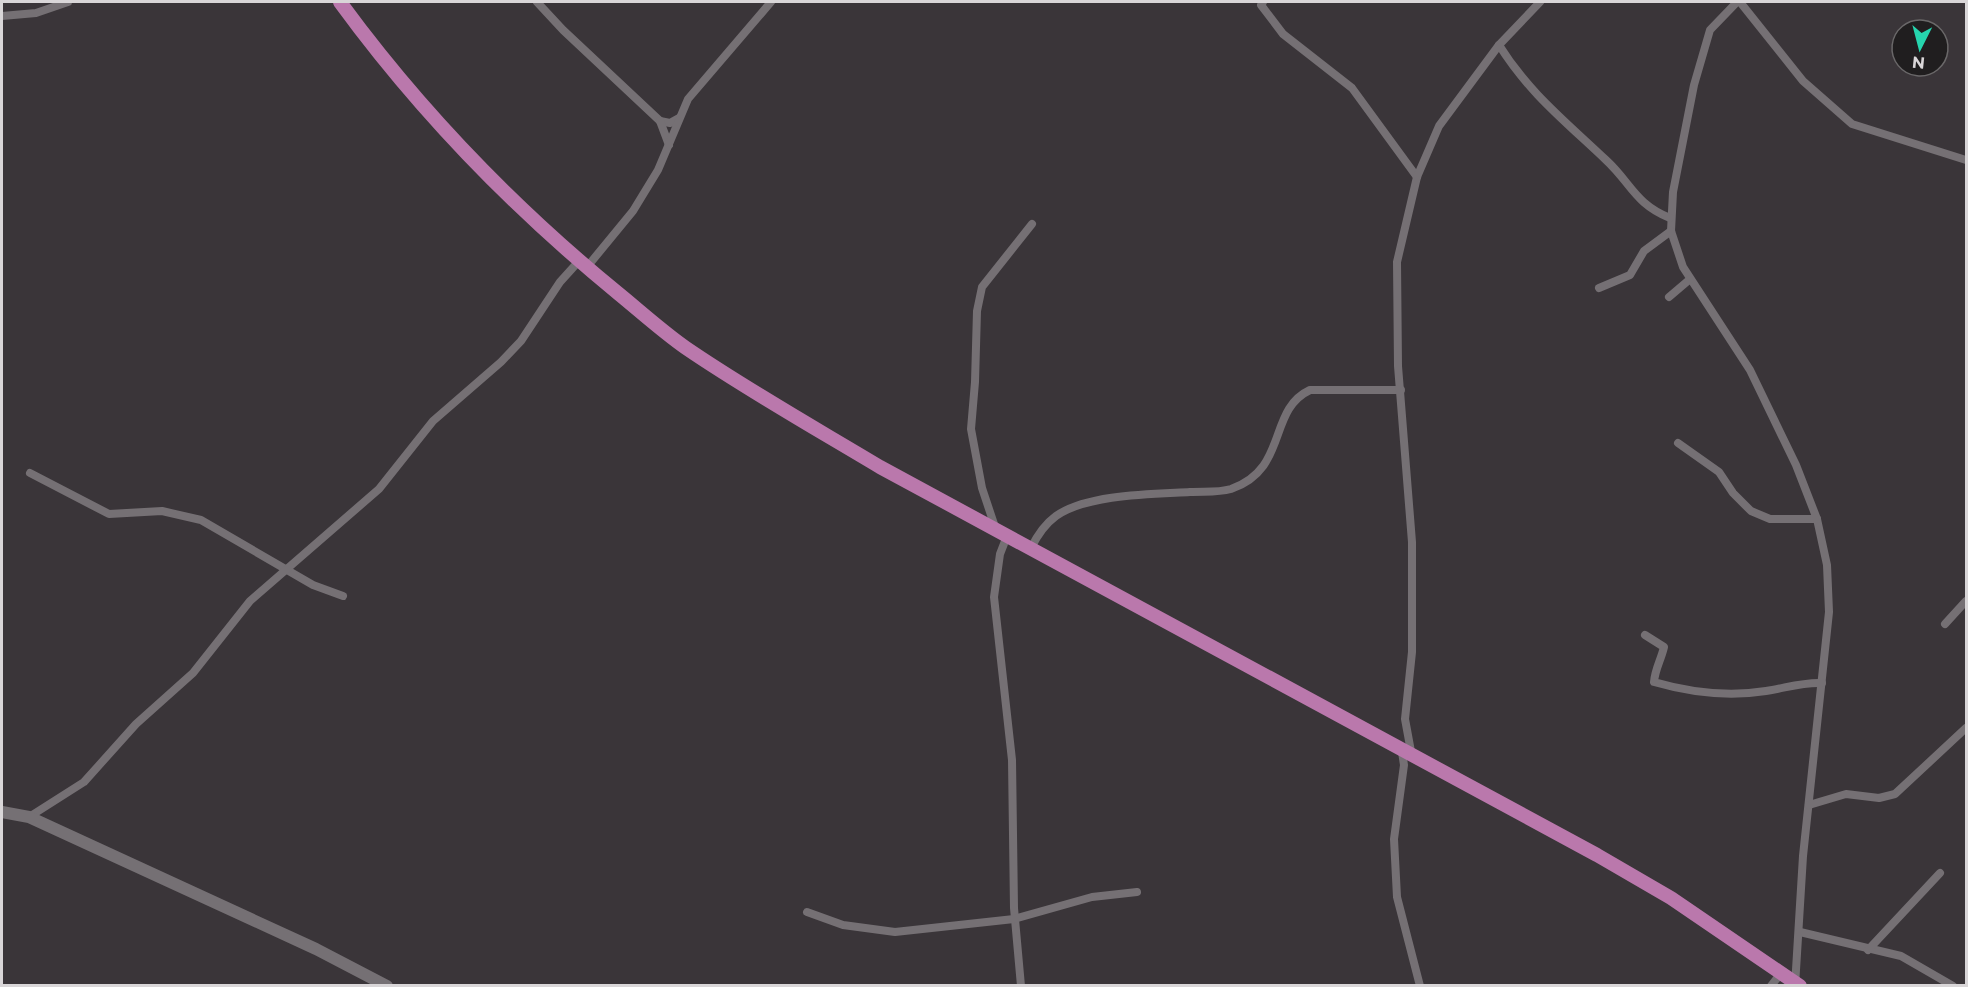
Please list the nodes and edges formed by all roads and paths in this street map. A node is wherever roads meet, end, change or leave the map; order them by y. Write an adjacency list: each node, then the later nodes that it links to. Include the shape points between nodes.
1 (68, 2): 8 (street, via 36,13)
2 (340, 2): 18 (main road, via 421,102)
3 (537, 2): 11 (street)
4 (771, 2): 10 (street, via 695,89)
5 (1263, 2): 14 (street, via 1261,5 1283,34 1352,88)
6 (1540, 2): 9 (street)
7 (1739, 2): 13 (street, via 1803,81 1852,124); 15 (street, via 1710,30 1694,85)
8 (2, 16)
9 (1499, 45): 14 (street, via 1440,126); 15 (street, via 1516,72 1547,107 1607,160 1645,206)
10 (679, 118): 11 (street, via 670,123); 12 (street)
11 (660, 121): 12 (street)
12 (669, 146): 18 (street, via 633,211)
13 (1966, 160)
14 (1417, 177): 22 (street, via 1397,262)
15 (1670, 218): 17 (street)
16 (1032, 224): 26 (street, via 982,287 976,311 971,429 982,488)
17 (1671, 231): 19 (street); 20 (street, via 1644,250 1630,275)
18 (583, 264): 26 (main road, via 684,347 880,467); 28 (street, via 560,282 521,341 433,422 373,495)
19 (1689, 280): 21 (street); 25 (street, via 1749,370 1796,465)
20 (1599, 288)
21 (1669, 297)
22 (1401, 390): 27 (street, via 1310,390 1285,416 1265,467 1246,483 1211,493 1111,498 1077,506 1051,520); 35 (street, via 1412,542)
23 (1678, 443): 25 (street, via 1719,472 1751,511 1770,519)
24 (30, 473): 28 (street, via 109,514 162,511 201,520)
25 (1817, 519): 33 (street, via 1827,565 1829,612)
26 (1002, 533): 27 (main road); 42 (street, via 994,597 1012,760)
27 (1031, 548): 35 (main road)
28 (289, 569): 29 (street, via 313,585); 38 (street, via 250,601 193,673 136,724 84,782)
29 (343, 596)
30 (1966, 601): 31 (street)
31 (1945, 624)
32 (1645, 635): 33 (street, via 1665,647 1654,682 1680,690 1698,694 1740,693)
33 (1822, 682): 36 (street)
34 (1966, 728): 36 (street, via 1895,794 1879,798 1846,794)
35 (1407, 754): 45 (main road, via 1671,898); 49 (street, via 1394,839 1397,897)
36 (1809, 805): 43 (street)
37 (2, 812): 38 (street)
38 (29, 817): 47 (street, via 316,949)
39 (1940, 873): 44 (street)
40 (1137, 892): 42 (street, via 1092,897)
41 (807, 912): 42 (street, via 843,925 895,932)
42 (1014, 919): 48 (street)
43 (1800, 932): 44 (street); 46 (street)
44 (1868, 950): 51 (street, via 1907,958)
45 (1781, 973): 46 (main road); 50 (street)
46 (1797, 984)
47 (387, 986)
48 (1021, 986)
49 (1420, 986)
50 (1771, 986)
51 (1953, 986)

